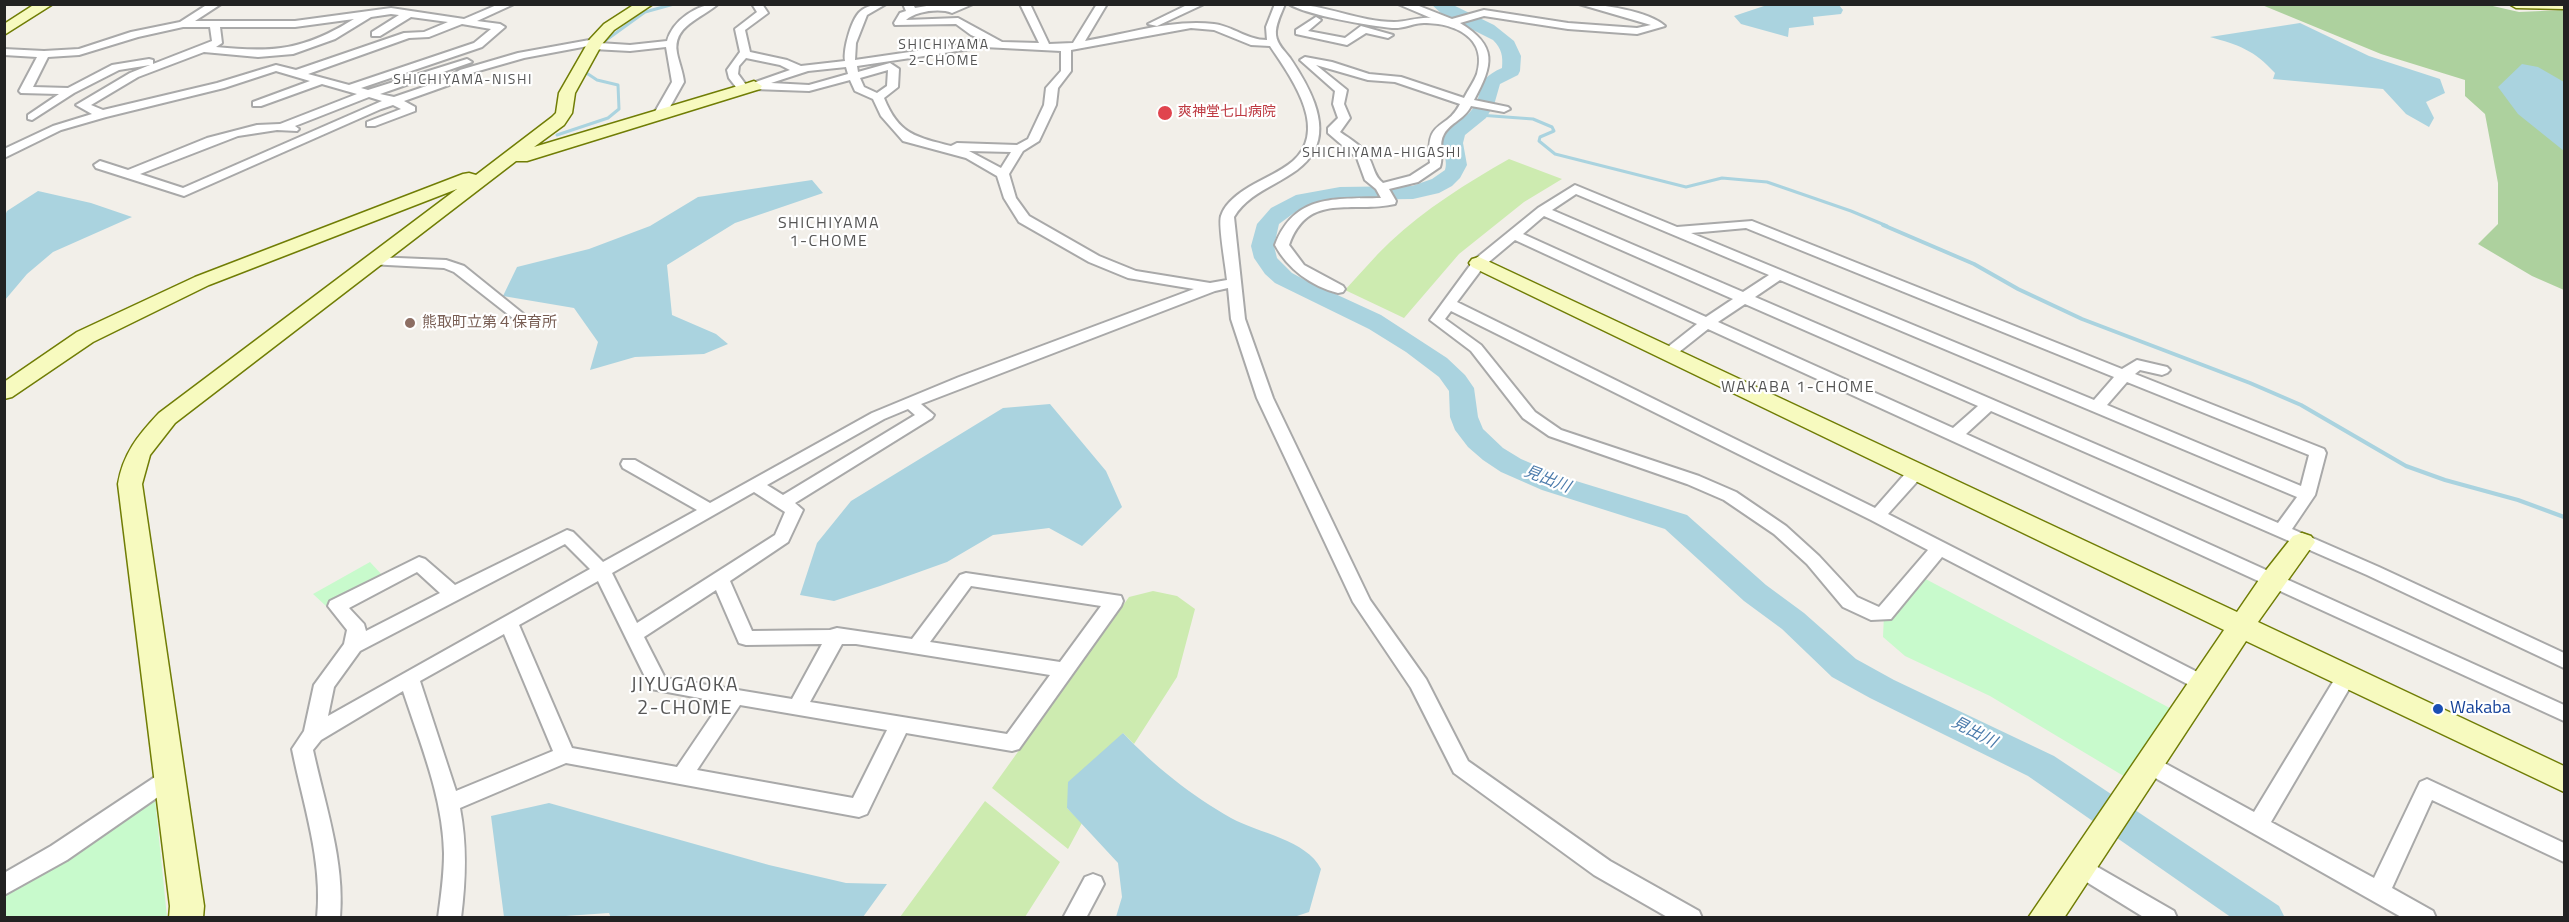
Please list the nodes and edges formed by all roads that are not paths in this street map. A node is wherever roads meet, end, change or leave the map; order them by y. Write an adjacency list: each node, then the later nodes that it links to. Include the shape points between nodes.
1 (46, 4): 29 (street)
2 (216, 4): 27 (street)
3 (424, 4): 22 (street)
4 (479, 4): 23 (street)
5 (509, 4): 25 (street)
6 (646, 4): 35 (street, via 609,27)
7 (713, 4): 36 (street, via 679,27)
8 (758, 4): 44 (street, via 763,13 740,29)
9 (881, 4): 50 (street, via 863,12 851,37)
10 (968, 4): 19 (street, via 952,10 947,6)
11 (1025, 4): 39 (street)
12 (1102, 4): 38 (street)
13 (1199, 4): 33 (street)
14 (1294, 4): 26 (street, via 1395,25 1422,20)
15 (1403, 4): 26 (street)
16 (1584, 4): 26 (street, via 1660,26 1637,31 1568,26 1495,13)
17 (2516, 4): 18 (street)
18 (2565, 5)
19 (910, 8): 37 (street, via 899,23 958,21)
20 (1279, 8): 24 (street); 34 (street, via 1270,33)
21 (372, 12): 22 (street); 28 (street, via 295,24); 40 (street, via 334,36 291,50 266,54)
22 (409, 13): 23 (street); 31 (street)
23 (447, 20): 25 (street)
24 (1316, 20): 30 (street); 30 (street, via 1300,32 1347,42)
25 (461, 22): 46 (street, via 500,27 478,45); 53 (street, via 424,35 408,35)
26 (1451, 22): 63 (street, via 1478,39 1486,57 1486,68)
27 (183, 24): 28 (street); 43 (street, via 79,52)
28 (215, 25): 40 (street, via 217,43)
29 (4, 30)
30 (1364, 30): 32 (street)
31 (376, 34)
32 (1388, 35)
33 (1131, 36): 34 (street, via 1202,24 1255,43); 38 (street)
34 (1272, 43): 45 (street)
35 (594, 44): 36 (street, via 630,48); 62 (street, via 522,55 464,72 446,83); 80 (street, via 567,93 564,113 558,121)
36 (669, 44): 69 (street, via 678,81)
37 (1002, 44): 39 (street); 48 (street)
38 (1071, 47): 39 (street); 77 (street, via 1066,71 1052,88 1050,105 1033,141)
39 (1046, 48)
40 (205, 49): 47 (street)
41 (4, 52): 43 (street)
42 (501, 52): 60 (street)
43 (44, 54): 59 (street, via 25,91)
44 (743, 54): 52 (street, via 783,62); 58 (street, via 730,72)
45 (1281, 54): 49 (street); 73 (street)
46 (448, 55): 56 (street, via 431,50); 57 (street)
47 (186, 56): 59 (street, via 116,67); 66 (street, via 134,75)
48 (900, 58): 50 (street); 51 (street)
49 (1308, 61): 63 (street, via 1368,77 1397,79); 74 (street, via 1341,90 1337,101 1344,118)
50 (849, 64): 52 (street); 54 (street)
51 (890, 66): 54 (street); 61 (street, via 895,71 892,87)
52 (800, 70): 58 (street)
53 (295, 74): 55 (street); 68 (street, via 276,68 220,86)
54 (854, 76): 58 (street, via 808,88); 61 (street, via 859,89)
55 (321, 81): 56 (street); 64 (street)
56 (333, 84): 57 (street)
57 (351, 88): 60 (street)
58 (748, 88): 69 (street)
59 (70, 91): 65 (street)
60 (370, 93): 62 (street); 72 (street)
61 (878, 97): 76 (street, via 885,114 907,138)
62 (394, 100): 71 (street, via 411,109); 75 (street)
63 (1466, 102): 67 (street); 83 (street, via 1460,115 1437,132 1433,147 1436,164 1414,179)
64 (256, 104)
65 (50, 105): 66 (street); 70 (street)
66 (82, 105): 68 (street)
67 (1504, 109)
68 (102, 114): 78 (street, via 57,128)
69 (660, 114): 80 (street)
70 (32, 117)
71 (371, 124)
72 (284, 126): 75 (street); 81 (street, via 271,125 217,139)
73 (1316, 130): 74 (street); 90 (street, via 1305,155 1289,170 1232,204 1227,217)
74 (1334, 130): 83 (street, via 1363,157 1371,180)
75 (311, 135): 81 (street, via 184,192)
76 (946, 148): 77 (street); 82 (street, via 970,155)
77 (1019, 149): 82 (street)
78 (4, 154)
79 (100, 165): 81 (street)
80 (496, 167): 87 (street); 100 (street, via 202,281 85,338)
81 (129, 174)
82 (1003, 174): 91 (street, via 1010,198 1024,219 1094,260 1133,275)
83 (1381, 187): 92 (street, via 1390,201 1327,204 1303,214 1287,229 1282,245 1294,266)
84 (1543, 211): 85 (street, via 1575,189); 86 (street); 93 (street)
85 (1676, 230): 89 (street); 99 (street, via 1747,224)
86 (1514, 235): 88 (street); 96 (street)
87 (374, 261): 95 (street, via 446,264 459,269); 136 (street, via 167,418 133,462 130,484)
88 (1479, 263): 94 (street); 97 (street)
89 (1780, 273): 93 (street); 103 (street)
90 (1235, 283): 91 (street); 150 (street, via 1238,319 1265,398 1362,602 1419,684 1461,767 1602,868)
91 (1212, 287): 101 (street)
92 (1338, 289)
93 (1744, 298): 96 (street); 102 (street)
94 (1449, 304): 111 (street); 113 (street, via 1437,321 1476,348 1529,415 1555,433 1579,443 1730,496 1780,530 1850,602 1871,613 1884,614)
95 (519, 316)
96 (1707, 323): 97 (street); 104 (street)
97 (1669, 353): 106 (street)
98 (2162, 370): 99 (street, via 2138,365)
99 (2125, 374): 103 (street); 108 (street, via 2318,453)
100 (4, 392)
101 (910, 403): 107 (street, via 825,444); 109 (street, via 926,415)
102 (1990, 404): 104 (street); 112 (street)
103 (2097, 407): 108 (street)
104 (1954, 435): 116 (street)
105 (629, 464): 110 (street)
106 (1917, 471): 111 (street); 119 (street)
107 (755, 485): 109 (street); 110 (street)
108 (2307, 495): 112 (street)
109 (783, 503): 115 (street, via 794,510 782,538)
110 (710, 510): 114 (street)
111 (1877, 516): 113 (street)
112 (2291, 537): 116 (street); 124 (street)
113 (1940, 548): 128 (street)
114 (603, 572): 117 (street, via 567,536); 118 (street); 120 (street)
115 (720, 579): 120 (street); 121 (street, via 746,638)
116 (2272, 580): 119 (street); 131 (street)
117 (453, 594): 122 (street); 122 (street, via 419,563 337,606 357,629)
118 (509, 624): 127 (street); 134 (street)
119 (2241, 627): 126 (street); 128 (street)
120 (633, 635): 129 (street, via 658,684)
121 (837, 635): 123 (street); 130 (street)
122 (353, 646): 133 (street, via 324,685)
123 (917, 646): 125 (street); 125 (street, via 966,579 1114,601)
124 (2565, 661)
125 (1065, 670): 132 (street, via 1012,743)
126 (2346, 677): 138 (street); 140 (street)
127 (409, 679): 133 (street); 139 (street)
128 (2202, 683): 135 (street)
129 (734, 698): 130 (street); 137 (street)
130 (796, 708): 132 (street)
131 (2565, 713)
132 (900, 725): 137 (street, via 859,808)
133 (314, 734): 147 (street, via 302,749 328,876)
134 (565, 755): 137 (street); 139 (street)
135 (2144, 775): 140 (street); 142 (street)
136 (171, 777): 144 (street); 146 (street)
137 (681, 777)
138 (2565, 780)
139 (448, 803): 148 (street, via 455,876)
140 (2258, 825): 145 (street)
141 (2565, 853): 145 (street, via 2427,788)
142 (2080, 866): 151 (street); 152 (street)
143 (1093, 884): 149 (street)
144 (4, 885)
145 (2379, 892): 153 (street)
146 (186, 918)
147 (328, 918)
148 (449, 918)
149 (1074, 918)
150 (1691, 918)
151 (2045, 918)
152 (2166, 918)
153 (2425, 918)

